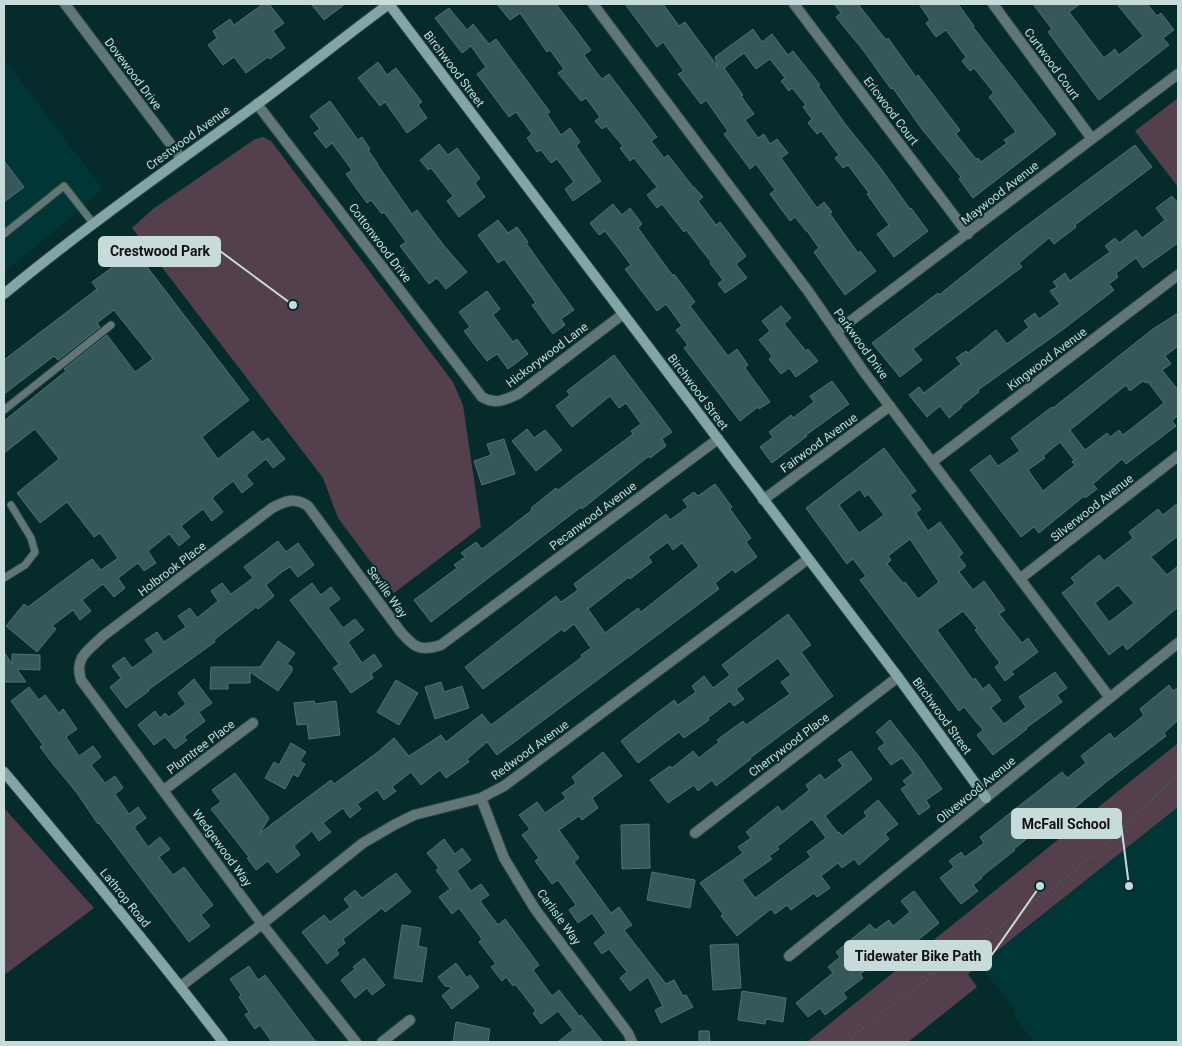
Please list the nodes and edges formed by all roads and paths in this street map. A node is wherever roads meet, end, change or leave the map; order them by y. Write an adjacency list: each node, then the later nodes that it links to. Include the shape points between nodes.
1 (65, 4): 9 (street, Dovewood Drive)
2 (389, 4): 7 (street, Crestwood Avenue); 15 (street, Birchwood Street)
3 (593, 4): 17 (street, Parkwood Drive)
4 (794, 4): 12 (street, Ericwood Court)
5 (992, 4): 8 (street, Curtwood Court)
6 (1178, 74): 8 (street, Maywood Avenue)
7 (258, 104): 9 (street, Crestwood Avenue); 18 (street, Cottonwood Drive)
8 (1092, 138): 12 (street, Maywood Avenue)
9 (181, 158): 10 (street, Crestwood Avenue)
10 (94, 224): 11 (lane, via 64,186); 14 (street, Crestwood Avenue)
11 (4, 234)
12 (968, 234): 17 (street, Maywood Avenue)
13 (1178, 275): 23 (street, Kingwood Avenue)
14 (4, 294)
15 (623, 314): 18 (street, Hickorywood Lane, via 518,394 502,402); 21 (street, Birchwood Street)
16 (111, 325): 20 (lane)
17 (836, 332): 19 (street, Parkwood Drive)
18 (482, 397)
19 (890, 406): 23 (street, Parkwood Drive); 25 (street, Fairwood Avenue)
20 (4, 410)
21 (718, 439): 25 (street, Birchwood Street); 30 (street, Pecanwood Avenue)
22 (1178, 456): 29 (street, Silverwood Avenue)
23 (932, 462): 29 (street, Parkwood Drive)
24 (286, 500): 30 (street, Seville Way, via 301,501 308,506 411,643 422,649 441,645); 32 (street, Holbrook Place, via 104,636)
25 (763, 500): 27 (street, Birchwood Street)
26 (11, 505): 28 (lane, via 31,538 35,552 25,566)
27 (808, 559): 33 (street, Birchwood Street); 39 (street, Redwood Avenue, via 504,786)
28 (4, 578)
29 (1021, 578): 34 (street, Parkwood Drive)
30 (483, 614)
31 (1178, 643): 34 (street, Olivewood Avenue)
32 (79, 663): 38 (street, Wedgewood Way, via 81,680)
33 (898, 677): 40 (street, Birchwood Street); 41 (street, Cherrywood Place)
34 (1110, 698): 40 (street, Olivewood Avenue)
35 (253, 723): 38 (street, Plumtree Place)
36 (4, 772): 44 (street, Lathrop Road)
37 (1178, 775): 50 (path, via 1076,870 880,1014)
38 (164, 790): 42 (street, Wedgewood Way)
39 (481, 798): 42 (street, Redwood Avenue, via 414,815 394,824 363,843); 49 (street, Carlisle Way, via 504,858 535,909)
40 (986, 798): 43 (street, Olivewood Avenue)
41 (695, 833)
42 (262, 924): 44 (street, Redwood Avenue); 47 (street, Wedgewood Way)
43 (789, 956)
44 (181, 986): 46 (street, Lathrop Road)
45 (410, 1020): 48 (street)
46 (223, 1042)
47 (356, 1042)
48 (382, 1042)
49 (632, 1042)
50 (848, 1042)

